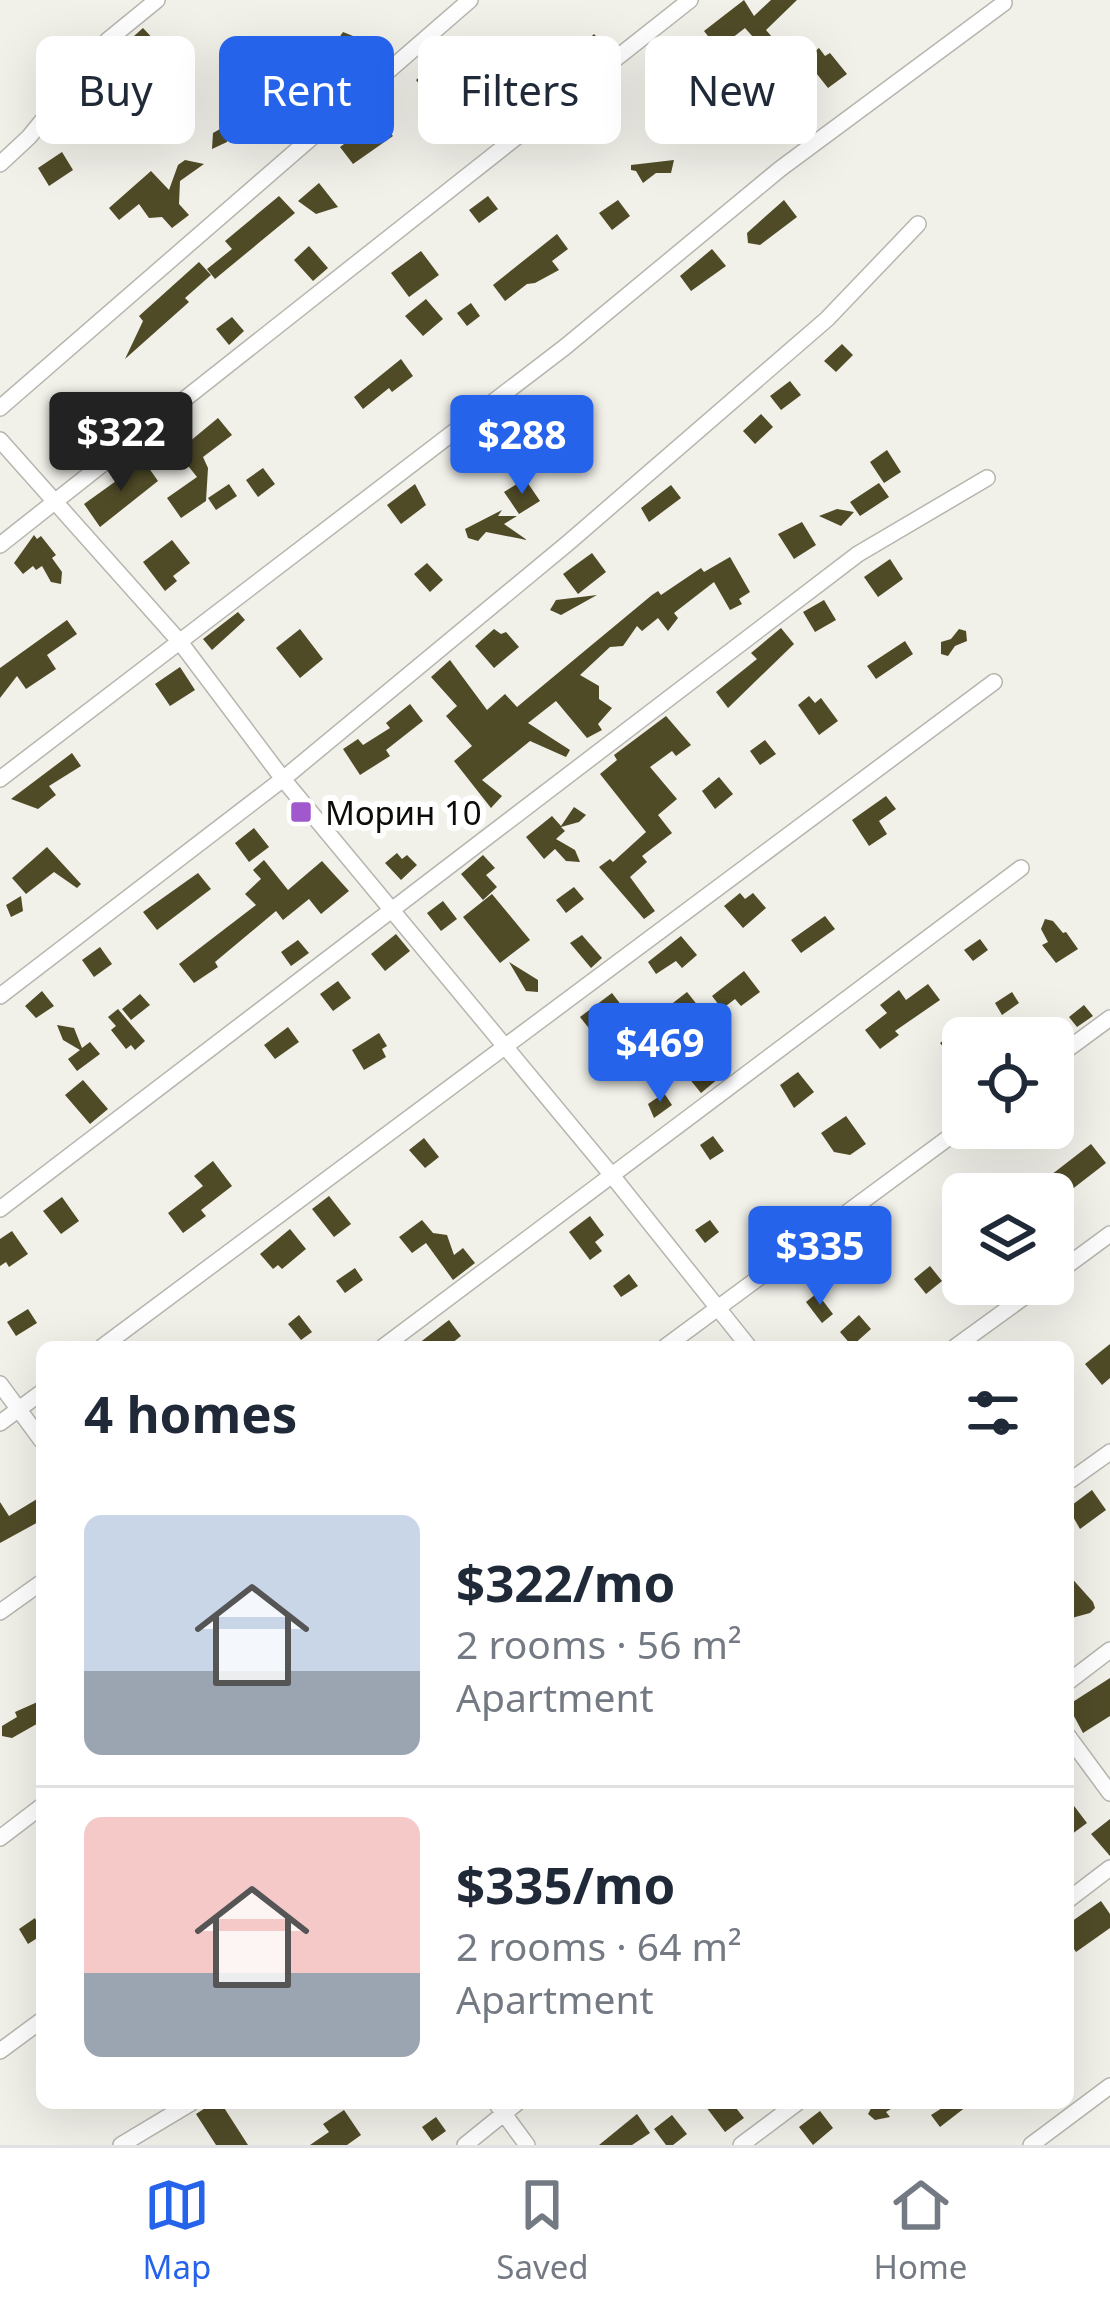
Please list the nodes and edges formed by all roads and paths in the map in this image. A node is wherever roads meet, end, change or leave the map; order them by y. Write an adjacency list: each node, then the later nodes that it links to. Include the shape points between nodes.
1 (158, 0): 5 (street, via 108,40)
2 (470, 0): 7 (street)
3 (690, 0): 10 (street)
4 (1004, 1): 12 (street)
5 (0, 164)
6 (918, 224): 15 (street, via 827,319)
7 (0, 408)
8 (0, 440): 10 (street)
9 (987, 478): 17 (street, via 858,554)
10 (56, 502): 11 (street); 12 (street)
11 (0, 545)
12 (180, 642): 14 (street); 15 (street)
13 (994, 682): 21 (street)
14 (0, 779)
15 (283, 779): 17 (street); 18 (street)
16 (1021, 868): 23 (street)
17 (390, 908): 21 (street); 24 (street)
18 (0, 996)
19 (1110, 1018): 20 (street)
20 (1074, 1045)
21 (502, 1046): 23 (street); 29 (street)
22 (942, 1142): 28 (street)
23 (610, 1173): 28 (street); 30 (street)
24 (0, 1209)
25 (1110, 1234): 26 (street)
26 (1074, 1261)
27 (1013, 1305): 33 (street)
28 (719, 1307): 31 (street); 32 (street)
29 (110, 1341)
30 (391, 1341)
31 (673, 1341)
32 (744, 1341)
33 (963, 1341)
34 (0, 1384): 36 (street)
35 (36, 1396): 36 (street)
36 (18, 1410): 37 (street); 38 (street)
37 (0, 1423)
38 (36, 1434)
39 (1110, 1452): 40 (street)
40 (1074, 1478)
41 (36, 1586): 42 (street)
42 (0, 1612)
43 (1110, 1650): 44 (street)
44 (1074, 1677)
45 (1074, 1744): 46 (street)
46 (1110, 1793)
47 (36, 1811): 48 (street)
48 (0, 1838)
49 (1110, 1868): 50 (street)
50 (1074, 1895)
51 (36, 2024): 52 (street)
52 (0, 2051)
53 (1110, 2086): 62 (street)
54 (181, 2109): 58 (street)
55 (503, 2109): 59 (street)
56 (508, 2109): 60 (street)
57 (789, 2109): 61 (street)
58 (121, 2145)
59 (465, 2145)
60 (527, 2145)
61 (741, 2145)
62 (1031, 2145)

